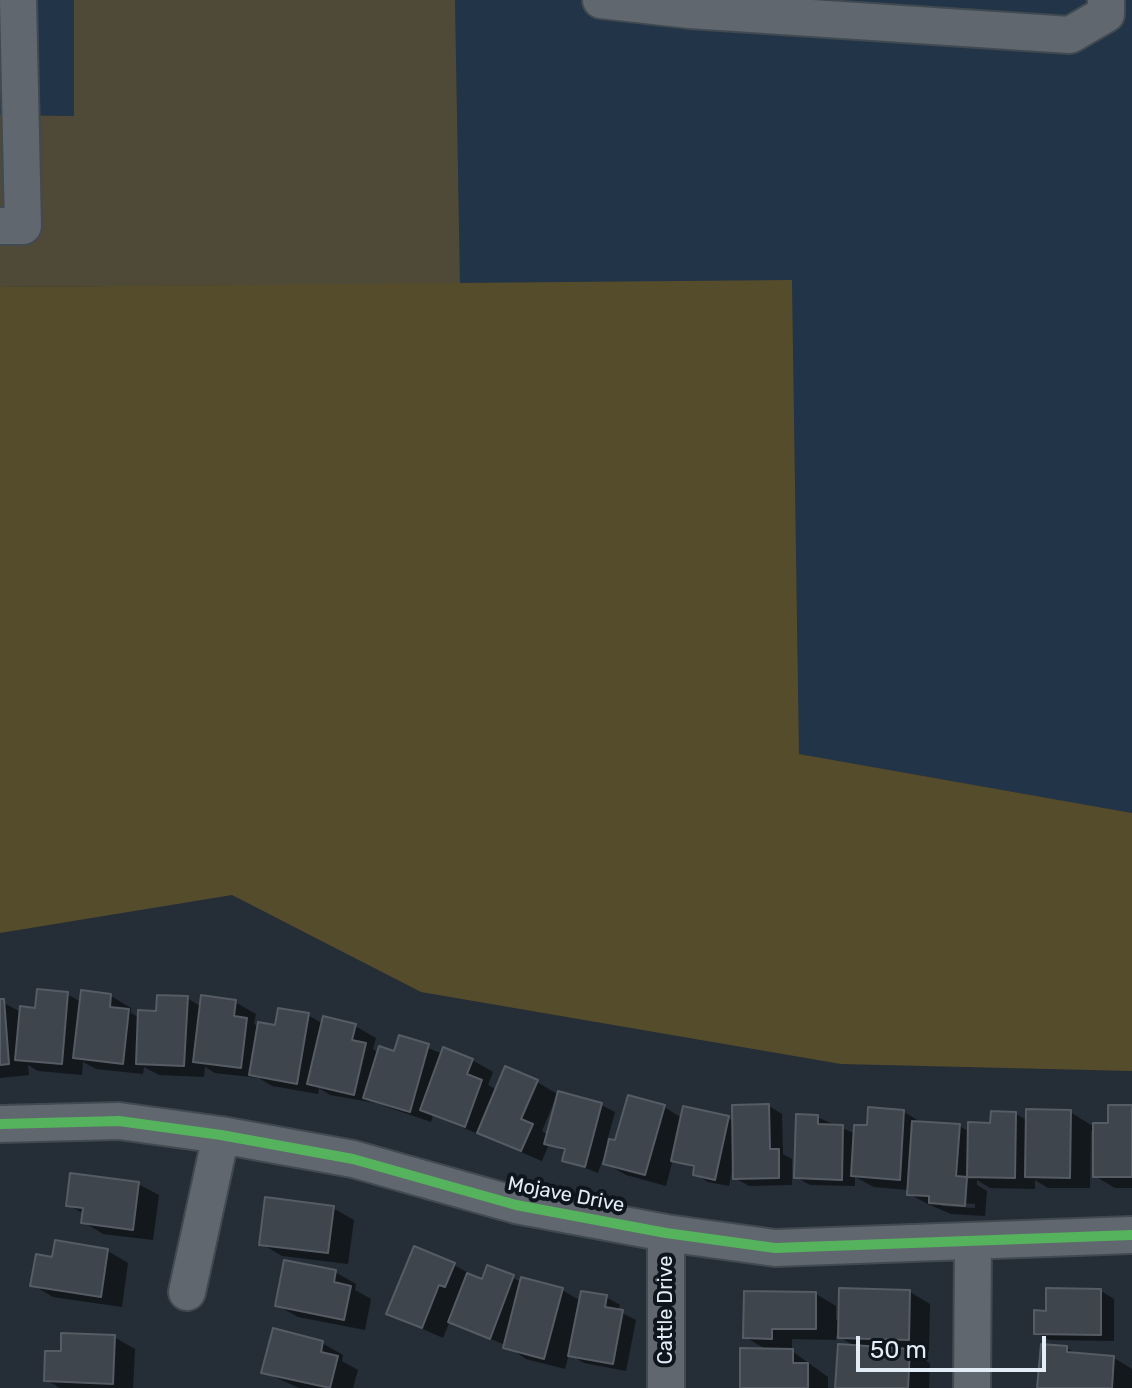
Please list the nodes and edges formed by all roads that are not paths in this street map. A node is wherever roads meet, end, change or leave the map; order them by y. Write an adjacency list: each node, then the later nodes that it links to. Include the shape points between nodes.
1 (18, 0): 5 (street)
2 (601, 0): 4 (street)
3 (1106, 0): 4 (street, via 1106,14 1070,35)
4 (690, 5)
5 (10, 96): 6 (street, via 23,226)
6 (0, 226)
7 (0, 1124): 8 (street, Mojave Drive, via 119,1121)
8 (221, 1135): 9 (street, Mojave Drive, via 353,1159 516,1205); 12 (street)
9 (666, 1233): 11 (street, Mojave Drive, via 775,1248); 13 (street, Cattle Drive)
10 (1132, 1235): 11 (street, Mojave Drive)
11 (973, 1242): 14 (street)
12 (187, 1292)
13 (666, 1388)
14 (972, 1388)

